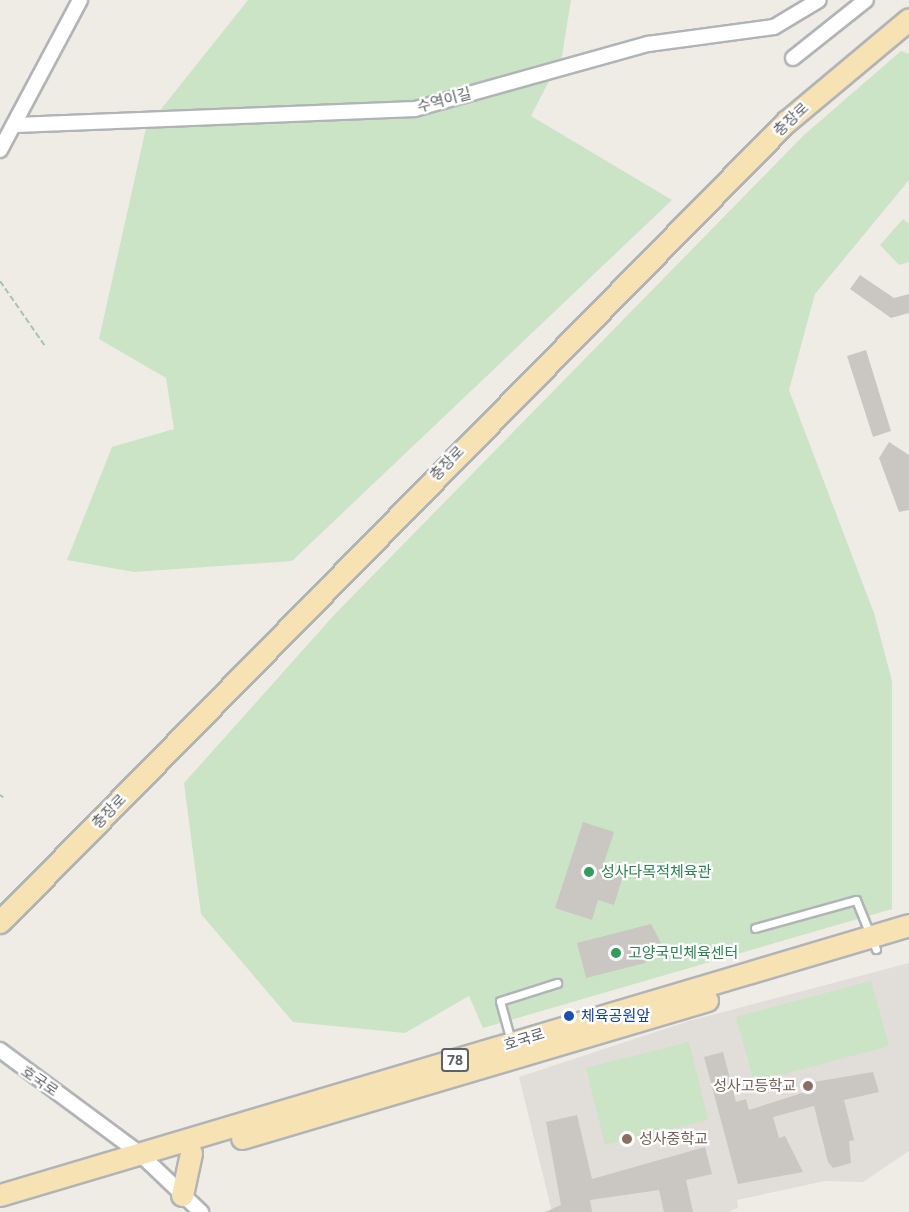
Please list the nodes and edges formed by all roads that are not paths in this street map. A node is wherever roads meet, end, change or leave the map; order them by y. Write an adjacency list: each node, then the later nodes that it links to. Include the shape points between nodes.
1 (80, 0): 6 (street)
2 (819, 0): 6 (street, 수역이길, via 774,27 648,44 415,109)
3 (866, 0): 5 (street)
4 (909, 19): 8 (main road, 충장로, via 786,122)
5 (793, 58)
6 (17, 125): 7 (street)
7 (0, 150)
8 (0, 922)
9 (909, 925): 12 (main road, 호국로 / 78)
10 (755, 928): 12 (lane, via 856,900)
11 (909, 939): 12 (main road, 호국로 / 78)
12 (873, 942): 15 (main road, 호국로 / 78)
13 (557, 983): 15 (lane, via 500,1001)
14 (0, 1050): 17 (street, 호국로)
15 (516, 1050): 16 (main road, 호국로 / 78); 17 (main road, 호국로 / 78)
16 (191, 1153): 17 (main road, 호국로 / 78); 19 (main road)
17 (145, 1159): 18 (main road, 호국로 / 78); 19 (street, 호국로); 20 (main road, 호국로 / 78)
18 (0, 1195)
19 (182, 1195): 21 (street, 호국로)
20 (0, 1209)
21 (201, 1212)

